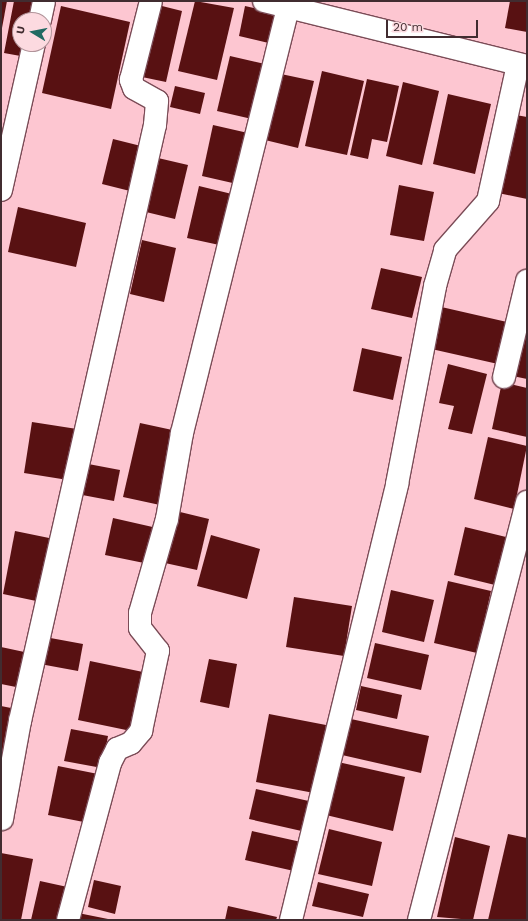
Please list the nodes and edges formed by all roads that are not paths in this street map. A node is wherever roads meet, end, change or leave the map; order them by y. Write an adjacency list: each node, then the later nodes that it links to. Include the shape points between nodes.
1 (44, 1): 5 (street)
2 (151, 1): 12 (street, via 131,80 134,88 157,101 155,125 20,721)
3 (264, 1): 4 (street)
4 (288, 8): 7 (street); 13 (street, via 182,433 167,519 140,613 140,628 158,651 141,731 132,742 117,749 110,762)
5 (42, 12)
6 (32, 52): 8 (street)
7 (523, 65): 14 (street, via 488,201 445,250 435,286 397,484)
8 (1, 190)
9 (527, 281): 10 (street)
10 (504, 377)
11 (527, 502): 15 (street)
12 (2, 819)
13 (68, 920)
14 (291, 920)
15 (419, 920)

